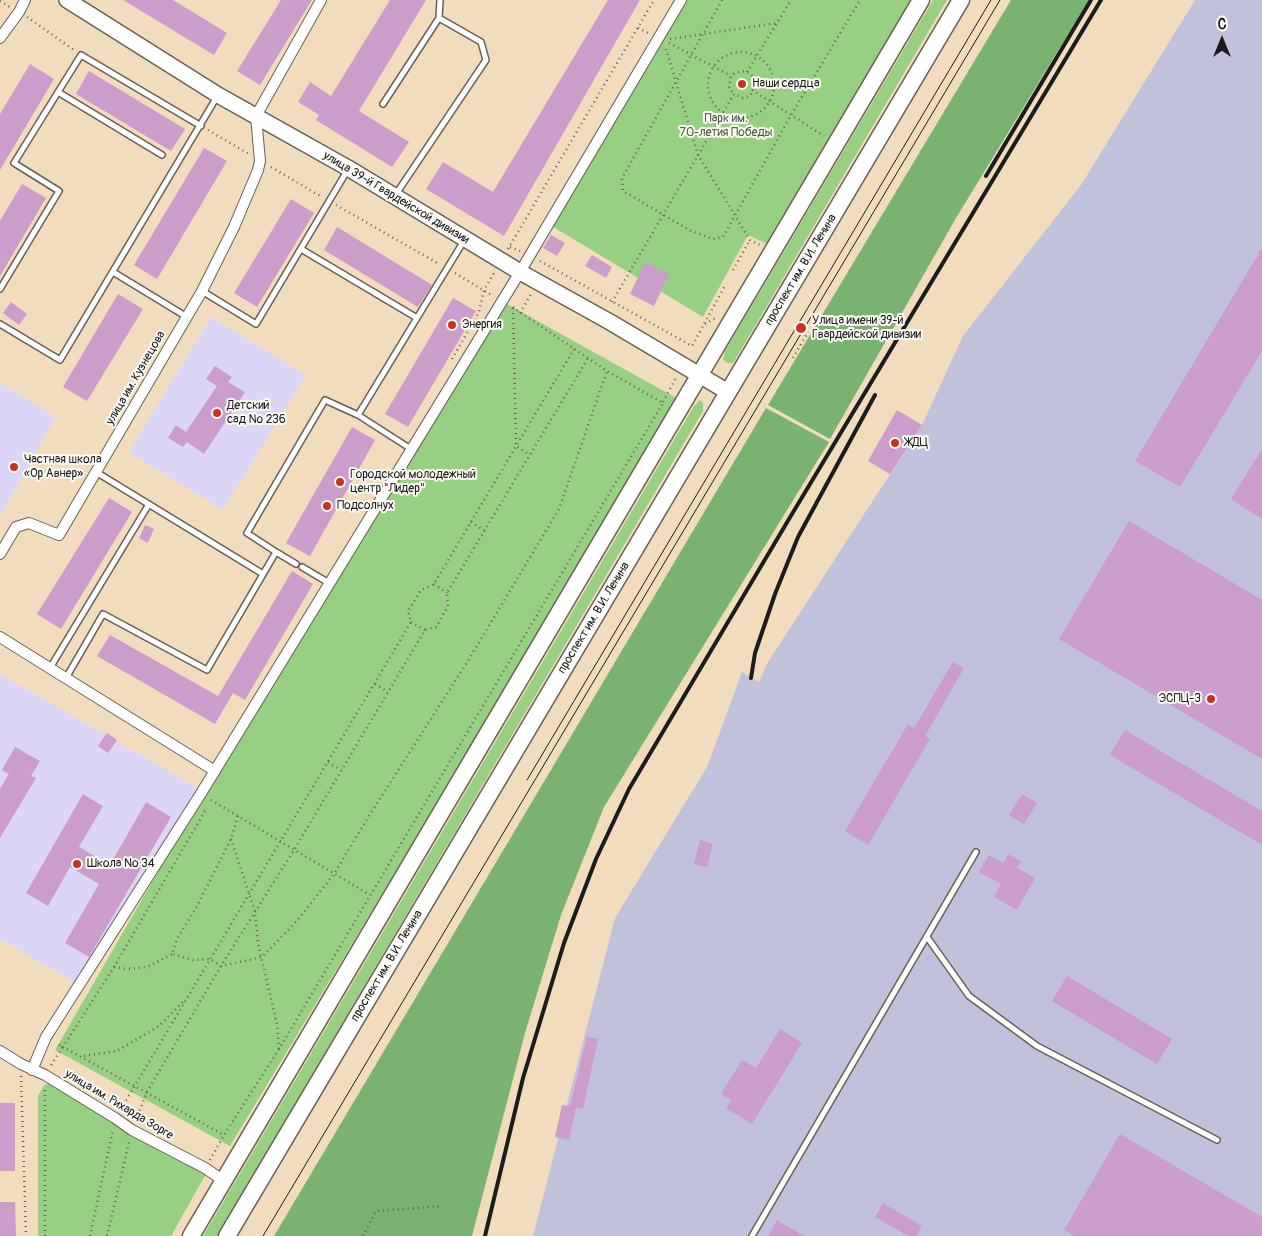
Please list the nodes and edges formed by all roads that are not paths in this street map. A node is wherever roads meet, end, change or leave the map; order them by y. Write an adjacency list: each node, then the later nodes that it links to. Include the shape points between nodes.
1 (25, 0): 9 (street)
2 (66, 0): 11 (main road, улица 39-й Гвардейской дивизии)
3 (321, 0): 13 (street)
4 (440, 0): 8 (lane)
5 (681, 0): 21 (street)
6 (921, 0): 27 (main road)
7 (960, 0): 28 (main road, проспект им. В.И. Ленина)
8 (439, 18): 12 (lane); 17 (lane, via 480,42 486,60)
9 (0, 38)
10 (58, 92): 14 (lane, via 81,55); 15 (lane); 22 (lane, via 14,163 59,192)
11 (218, 95): 13 (main road, улица 39-й Гвардейской дивизии); 14 (lane)
12 (383, 104)
13 (256, 116): 16 (main road, улица 39-й Гвардейской дивизии); 23 (street, улица им. Кузнецова, via 258,170)
14 (200, 126): 20 (lane)
15 (162, 156)
16 (348, 168): 17 (main road, улица 39-й Гвардейской дивизии); 19 (lane)
17 (395, 196): 18 (main road, улица 39-й Гвардейской дивизии)
18 (465, 239): 21 (main road, улица 39-й Гвардейской дивизии); 25 (lane)
19 (301, 249): 23 (lane, via 256,324); 25 (lane)
20 (113, 272): 24 (lane); 26 (lane, via 60,360)
21 (520, 272): 27 (main road, улица 39-й Гвардейской дивизии); 30 (street)
22 (0, 289)
23 (202, 291): 24 (street, улица им. Кузнецова)
24 (186, 317): 31 (street, улица им. Кузнецова)
25 (417, 318): 29 (lane)
26 (0, 324)
27 (698, 375): 28 (main road, улица 39-й Гвардейской дивизии); 48 (main road)
28 (728, 392): 50 (main road, проспект им. В.И. Ленина)
29 (358, 416): 30 (lane); 33 (lane, via 325,400 247,533)
30 (411, 449): 38 (street)
31 (96, 472): 32 (lane); 34 (street, улица им. Кузнецова, via 59,535 29,523 16,527)
32 (149, 504): 37 (lane); 40 (lane)
33 (276, 552): 35 (lane); 37 (lane)
34 (0, 554)
35 (296, 564)
36 (302, 567): 38 (lane)
37 (263, 574): 41 (lane, via 207,670 103,614)
38 (330, 583): 42 (street)
39 (0, 637): 40 (street)
40 (50, 669): 41 (street)
41 (66, 678): 42 (street)
42 (214, 771): 46 (street, via 46,1037)
43 (976, 852): 44 (lane)
44 (927, 937): 47 (lane, via 969,996 1037,1046); 51 (lane)
45 (0, 1051): 46 (street, улица им. Рихарда Зорге)
46 (32, 1070): 48 (street, улица им. Рихарда Зорге)
47 (1217, 1140)
48 (224, 1181): 49 (main road)
49 (191, 1236)
50 (227, 1236)
51 (752, 1236)

